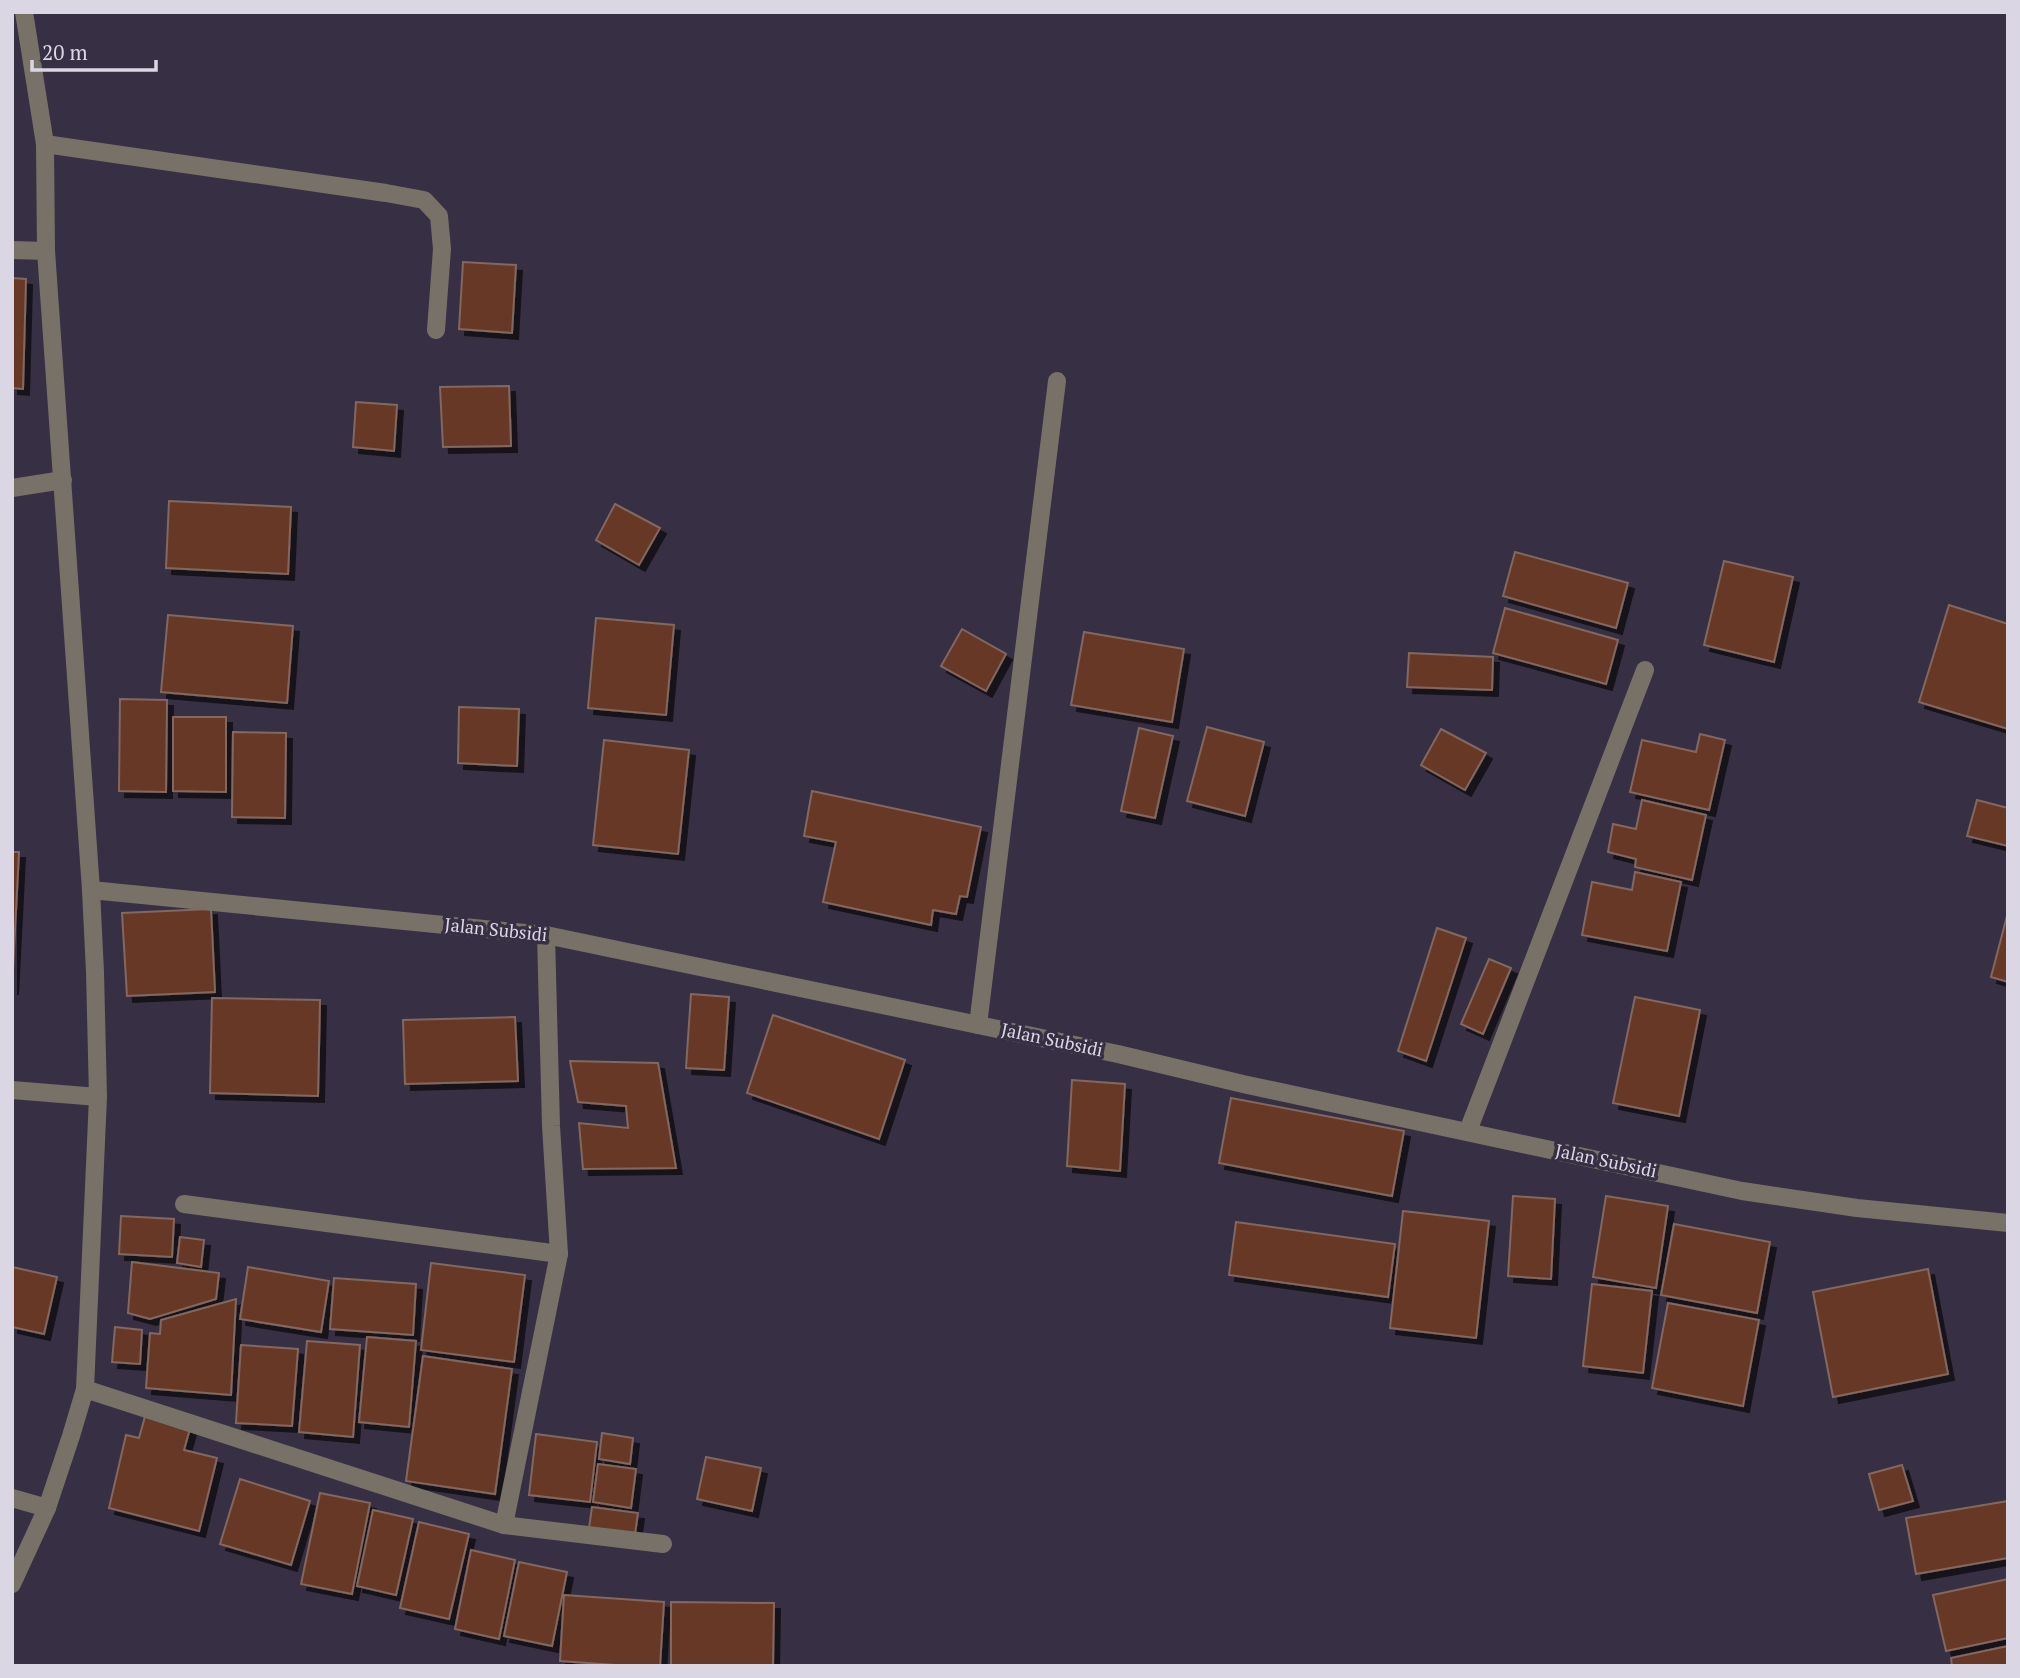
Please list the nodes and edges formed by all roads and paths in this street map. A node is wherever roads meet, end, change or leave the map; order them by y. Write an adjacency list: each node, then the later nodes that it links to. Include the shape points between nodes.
1 (24, 12): 2 (street)
2 (44, 144): 4 (street); 5 (street, via 424,200 439,216 442,249)
3 (12, 250): 4 (street)
4 (46, 251): 7 (street)
5 (436, 330)
6 (1057, 381): 12 (street)
7 (63, 480): 8 (street); 10 (street)
8 (12, 488)
9 (1645, 670): 15 (street)
10 (91, 890): 11 (street, Jalan Subsidi); 14 (street)
11 (546, 935): 12 (street, Jalan Subsidi); 18 (street)
12 (978, 1025): 15 (street, Jalan Subsidi)
13 (12, 1090): 14 (street)
14 (98, 1097): 19 (street)
15 (1468, 1131): 17 (street, Jalan Subsidi, via 1742,1191)
16 (184, 1204): 18 (street)
17 (2008, 1223)
18 (559, 1254): 22 (street)
19 (85, 1388): 21 (street); 22 (street)
20 (12, 1498): 21 (street)
21 (47, 1508): 24 (street)
22 (504, 1525): 23 (street)
23 (663, 1544)
24 (12, 1584)

